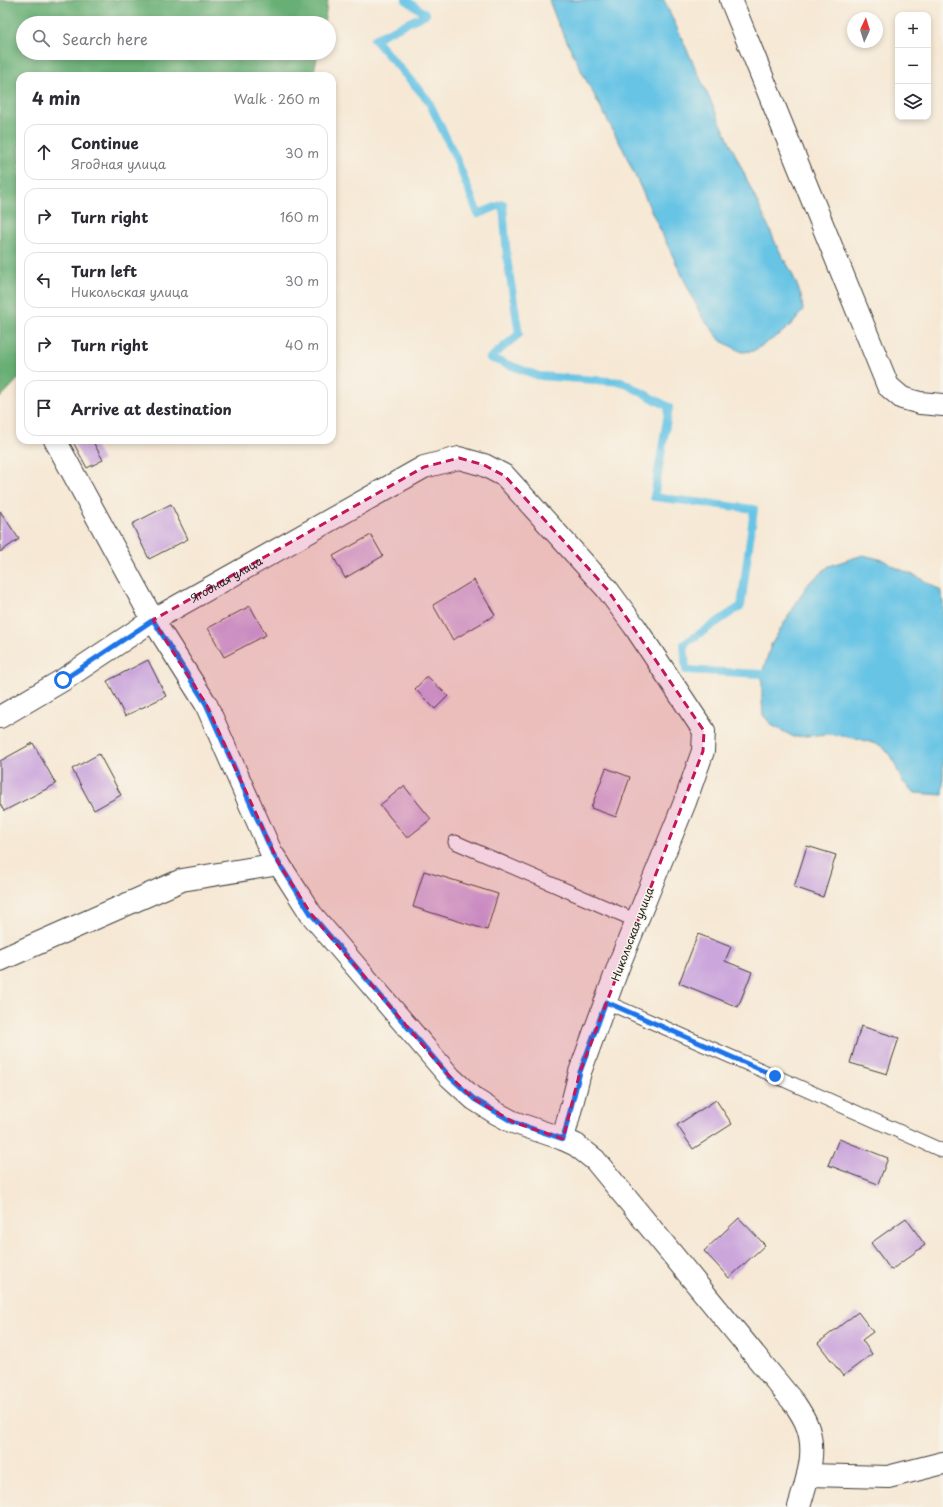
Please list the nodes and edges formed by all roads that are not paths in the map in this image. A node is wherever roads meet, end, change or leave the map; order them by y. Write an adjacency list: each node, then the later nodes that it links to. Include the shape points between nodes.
1 (730, 0): 2 (street, via 888,386 902,398)
2 (943, 405)
3 (57, 444): 4 (street)
4 (153, 620): 5 (street, Ягодная улица, via 63,680); 6 (street, Ягодная улица, via 424,467 460,458 484,465 506,476 607,589); 8 (street, via 206,704 268,846)
5 (0, 717)
6 (704, 731): 9 (street, Никольская улица, via 703,751)
7 (455, 842): 9 (lane)
8 (279, 864): 10 (street, via 182,880); 12 (street, via 311,914 450,1077 474,1099 513,1122)
9 (637, 921): 11 (street, Никольская улица)
10 (0, 960)
11 (606, 1002): 12 (street, Никольская улица, via 580,1072); 13 (lane)
12 (563, 1139): 15 (street, via 576,1145 595,1160 795,1404 806,1421 811,1436 812,1450)
13 (943, 1151)
14 (943, 1463): 15 (street, via 888,1477)
15 (808, 1475): 16 (street)
16 (799, 1507)

